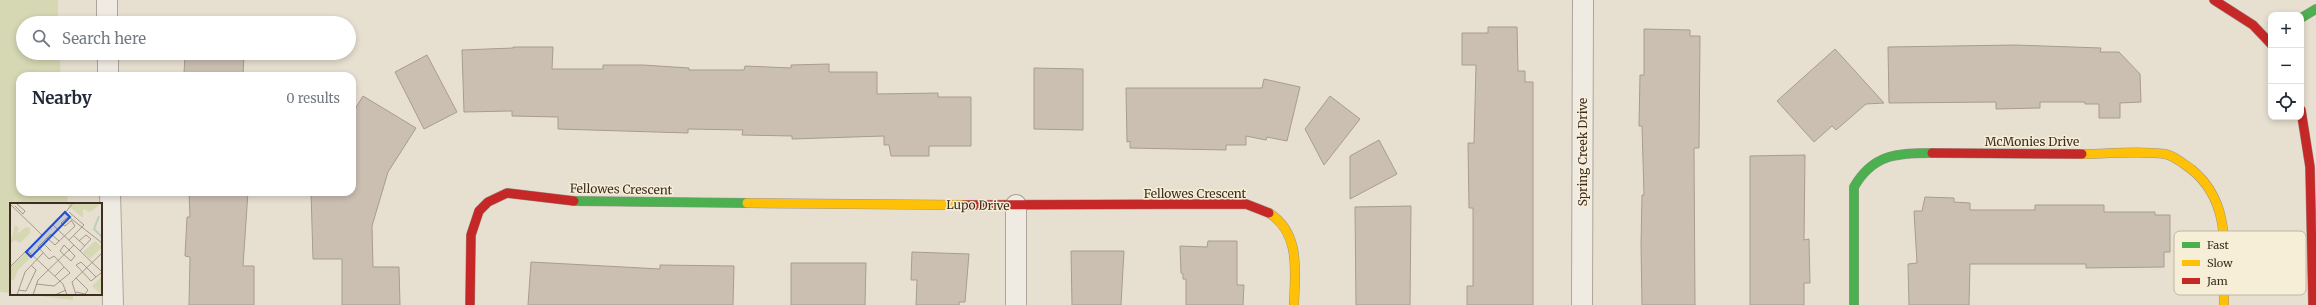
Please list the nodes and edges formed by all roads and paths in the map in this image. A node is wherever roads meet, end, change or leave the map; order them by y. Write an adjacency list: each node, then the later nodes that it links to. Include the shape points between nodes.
1 (107, 0): 5 (street)
2 (1583, 0): 20 (street, Spring Creek Drive)
3 (2214, 0): 7 (street, via 2239,14)
4 (2316, 9): 6 (street)
5 (107, 16)
6 (2304, 16)
7 (2268, 37)
8 (108, 60): 9 (street)
9 (108, 72)
10 (2303, 120): 23 (street, via 2310,167)
11 (110, 196): 16 (street)
12 (864, 203): 13 (street, Lupo Drive); 17 (street, Fellowes Crescent, via 584,202 507,192 488,202 479,211 474,222 471,235)
13 (1016, 205): 18 (street, Lupo Drive); 19 (street, Fellowes Crescent, via 1246,204 1260,207 1284,224 1293,240)
14 (2222, 231): 21 (street, McMonies Drive, via 2217,200 2184,163 2166,154 1889,155 1869,167 1854,187)
15 (2224, 295): 22 (street, McMonies Drive)
16 (113, 305)
17 (470, 305)
18 (1016, 305)
19 (1294, 305)
20 (1582, 305)
21 (1854, 305)
22 (2224, 305)
23 (2313, 305)

